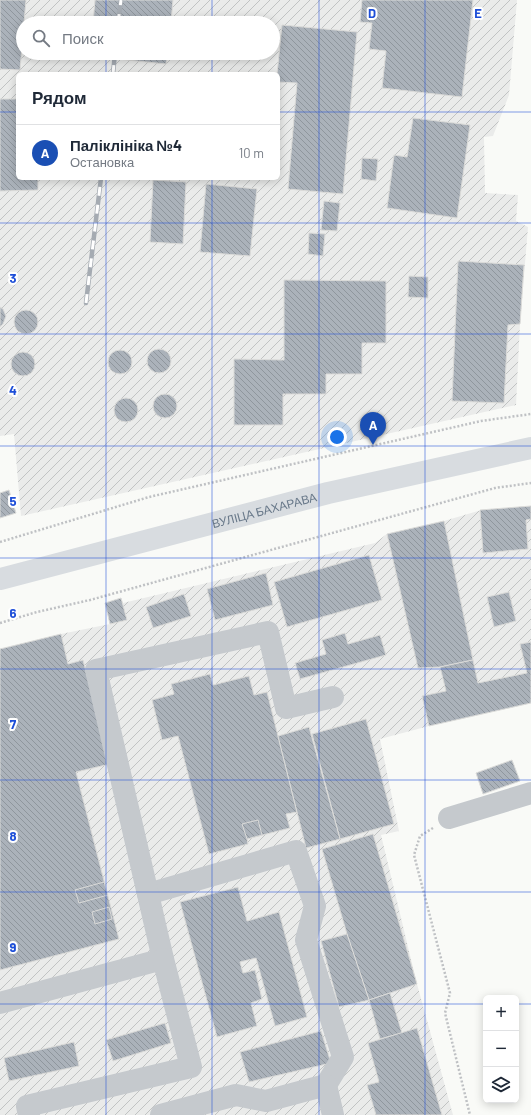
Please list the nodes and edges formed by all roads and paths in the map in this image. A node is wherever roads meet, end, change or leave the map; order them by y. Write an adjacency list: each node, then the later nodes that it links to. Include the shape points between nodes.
1 (531, 414): 4 (path, via 481,421 149,497)
2 (531, 448): 5 (main road, ВУЛІЦА БАХАРАВА, via 328,493)
3 (531, 483): 6 (path, via 495,488)
4 (0, 542)
5 (0, 579)
6 (0, 623)
7 (333, 697): 10 (street, via 286,708 268,632 96,670)
8 (531, 793): 9 (street)
9 (449, 818): 17 (path, via 420,836 414,855 450,993 445,1013)
10 (148, 894): 11 (street); 13 (street, via 296,851 315,906 306,940 342,1057)
11 (163, 960): 12 (street); 14 (street, via 191,1067 27,1106)
12 (0, 1003)
13 (326, 1085): 15 (street, via 266,1101 236,1095); 16 (street)
14 (29, 1115)
15 (162, 1115)
16 (333, 1115)
17 (470, 1115)

